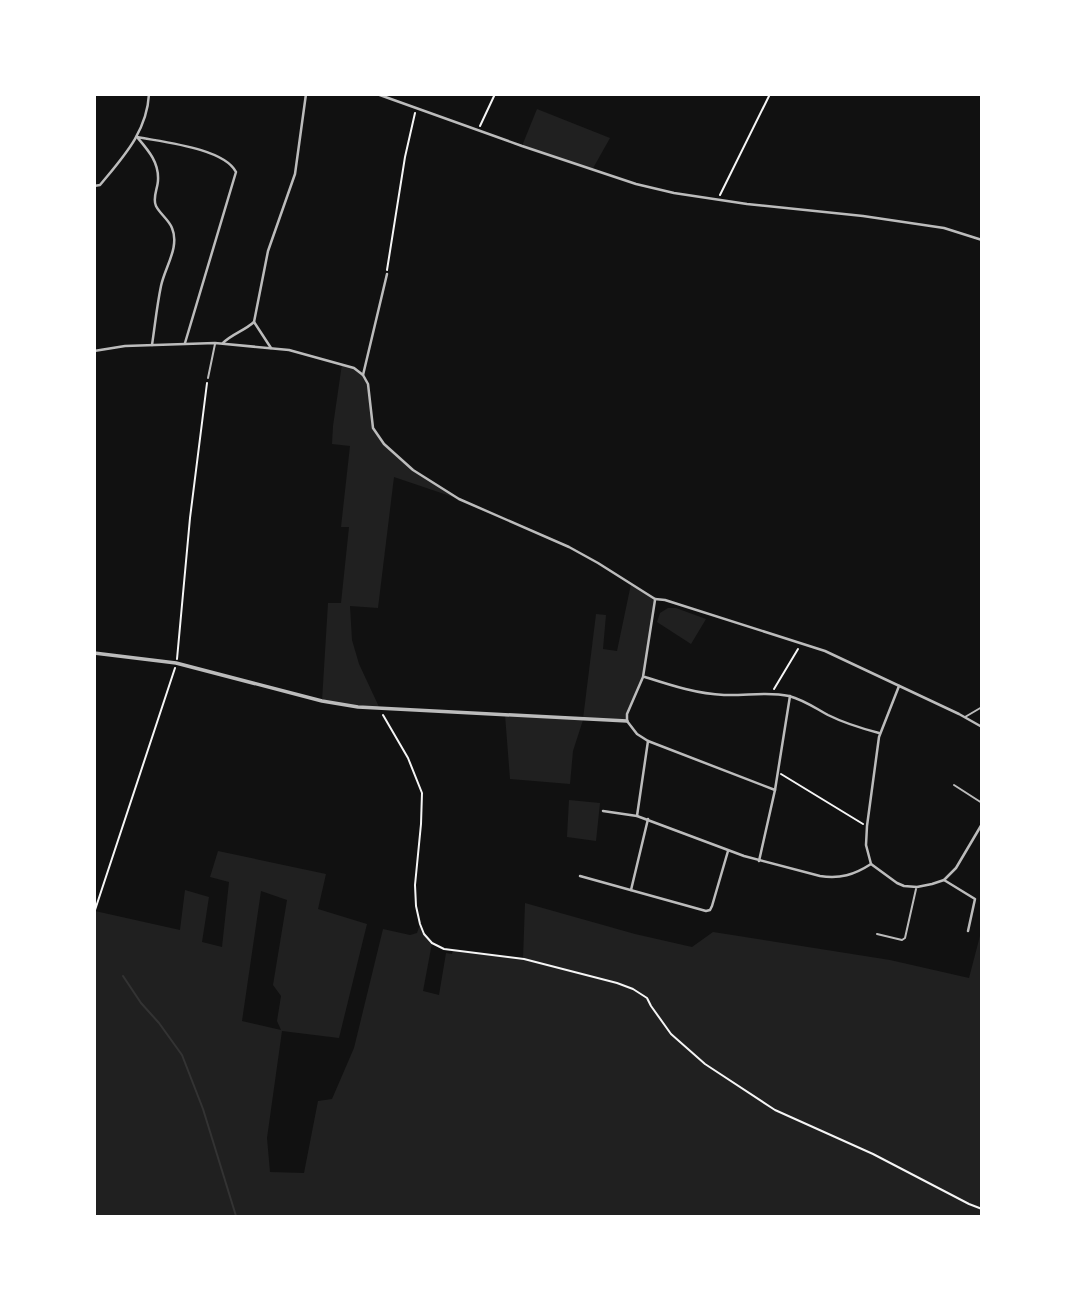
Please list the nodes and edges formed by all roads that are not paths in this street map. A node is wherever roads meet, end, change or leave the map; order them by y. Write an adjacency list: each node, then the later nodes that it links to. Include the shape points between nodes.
1 (149, 94): 4 (street)
2 (306, 94): 8 (street, via 295,174 268,251)
3 (377, 94): 6 (street, via 636,184 718,200 944,228)
4 (137, 137): 5 (street, via 100,185); 9 (street, via 205,150 236,172); 12 (street, via 157,167 156,207 172,228 175,241)
5 (94, 186)
6 (982, 240)
7 (387, 274): 15 (street)
8 (254, 322): 11 (street); 13 (street)
9 (185, 343): 10 (street); 12 (street)
10 (215, 343): 11 (street); 16 (lane)
11 (223, 343): 13 (street)
12 (152, 345): 14 (street)
13 (271, 348): 15 (street, via 354,368)
14 (94, 352)
15 (363, 375): 17 (street, via 373,428 413,470 459,499 569,547)
16 (208, 378)
17 (654, 600): 19 (street); 20 (street, via 825,651)
18 (94, 653): 24 (street, via 176,663 358,708)
19 (643, 677): 21 (street, via 712,694); 24 (street)
20 (899, 686): 23 (street); 26 (street)
21 (790, 696): 26 (street, via 852,726); 29 (street)
22 (982, 707): 23 (lane)
23 (965, 717): 25 (street)
24 (627, 721): 27 (street)
25 (980, 726)
26 (879, 733): 37 (street, via 867,825)
27 (648, 741): 29 (street); 32 (street)
28 (954, 785): 30 (lane)
29 (775, 790): 36 (street)
30 (982, 803)
31 (603, 811): 32 (street)
32 (637, 816): 33 (street)
33 (648, 819): 35 (street); 41 (street)
34 (982, 824): 39 (street)
35 (728, 850): 36 (street); 41 (street, via 710,910)
36 (759, 861): 37 (street, via 833,877 854,874)
37 (871, 864): 40 (street, via 897,883)
38 (580, 876): 41 (street)
39 (944, 880): 40 (street); 42 (street, via 975,898)
40 (917, 887): 43 (lane, via 905,938)
41 (631, 890)
42 (968, 931)
43 (877, 934)

